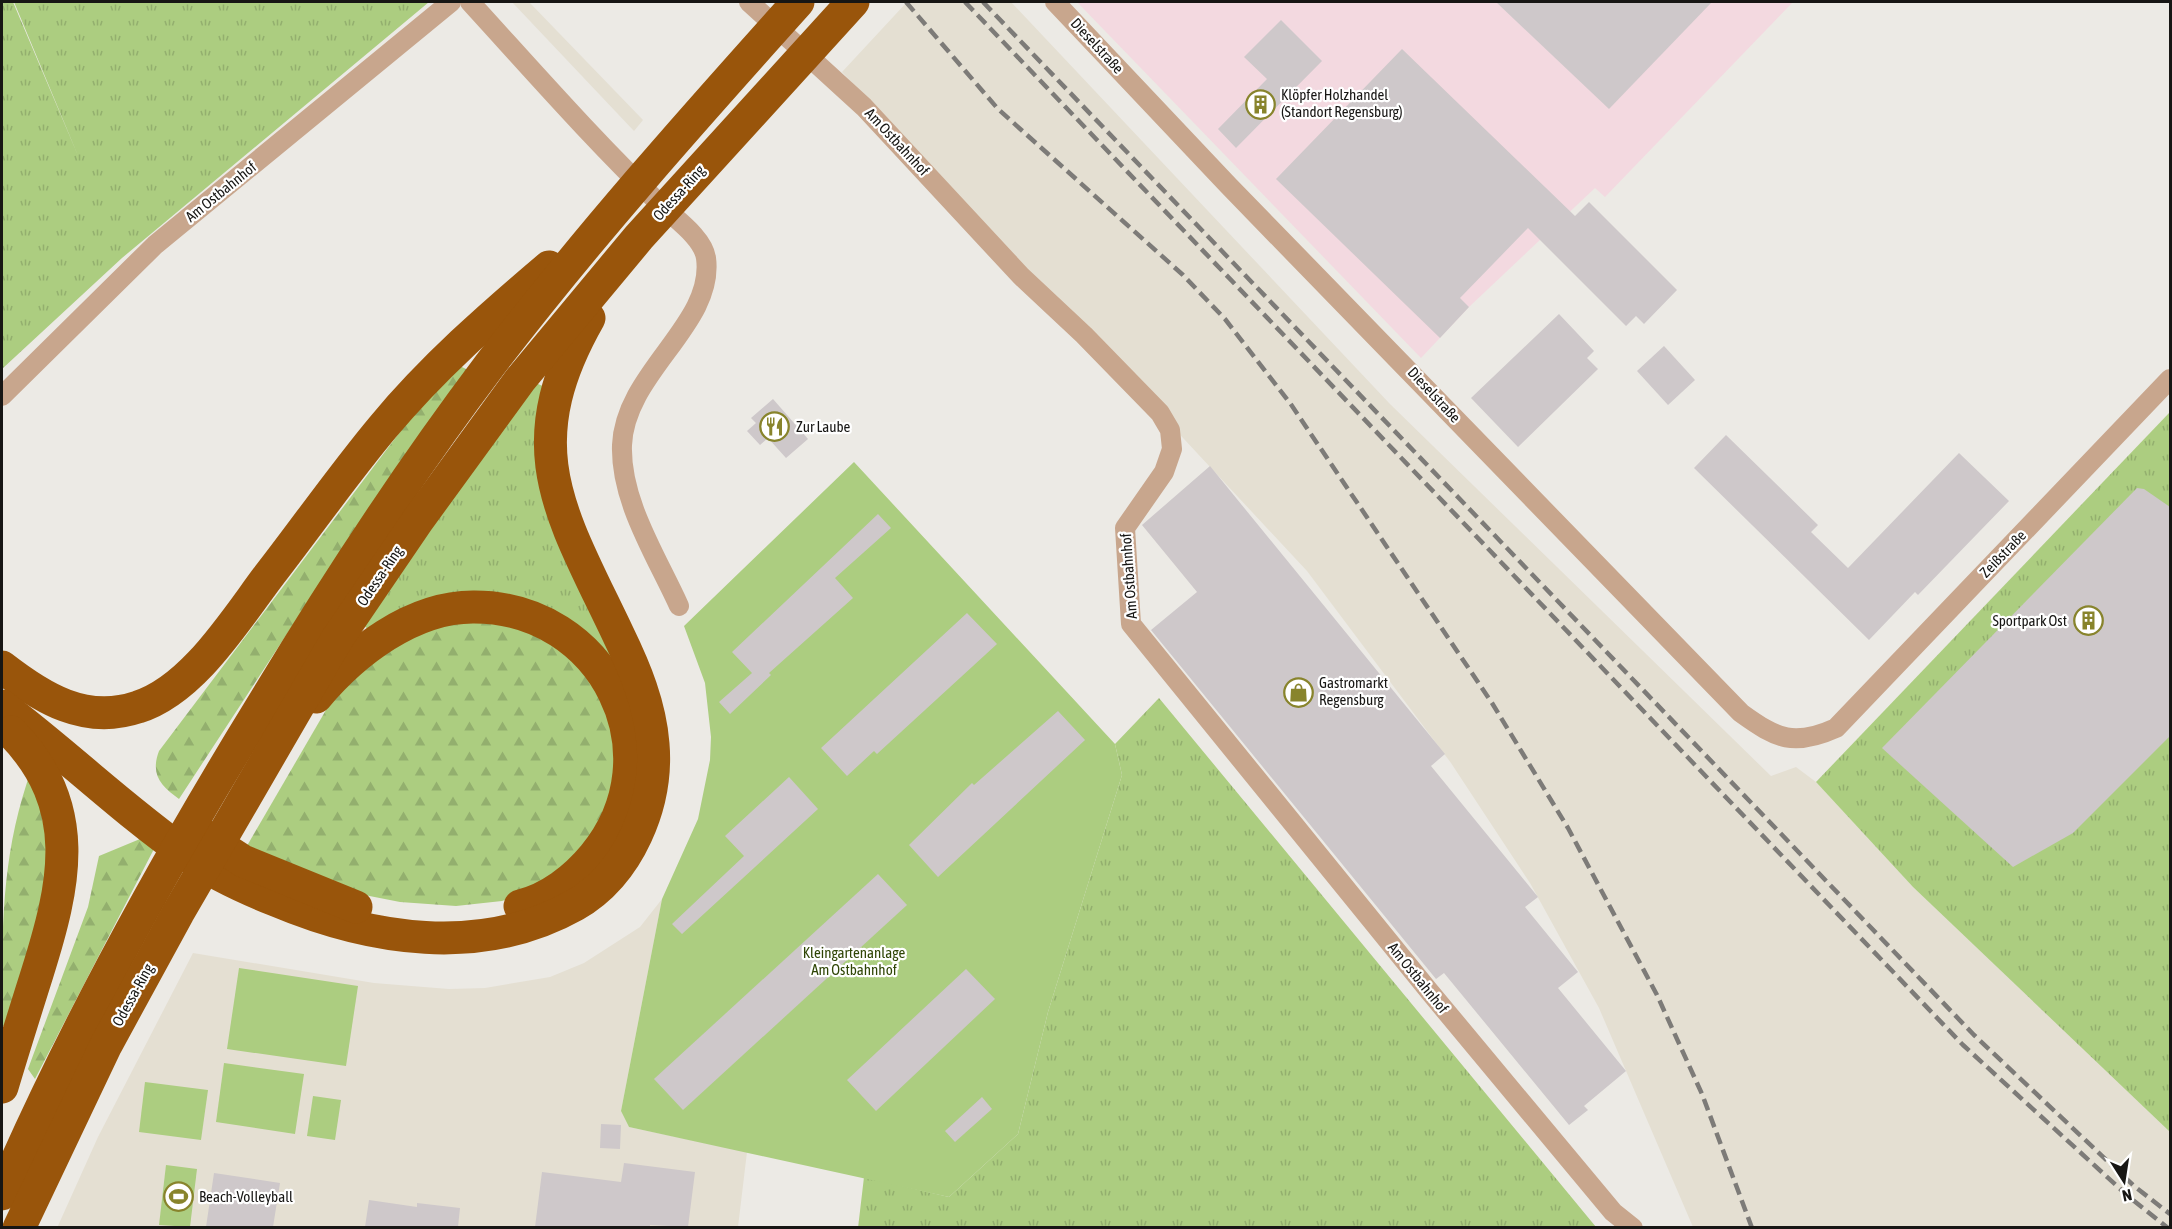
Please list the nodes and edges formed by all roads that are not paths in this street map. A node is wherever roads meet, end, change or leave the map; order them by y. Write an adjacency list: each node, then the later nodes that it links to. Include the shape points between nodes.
1 (452, 2): 10 (street, Am Ostbahnhof, via 156,245)
2 (470, 2): 11 (street, via 609,155 696,239 706,257 705,287 695,311 635,399 622,444 632,501)
3 (749, 2): 21 (street, Am Ostbahnhof, via 864,107 1021,276 1160,413 1170,430 1172,449 1164,472 1125,528 1131,624 1429,991 1613,1212)
4 (798, 2): 7 (highway, Odessa-Ring)
5 (853, 2): 8 (highway, Odessa-Ring)
6 (1055, 2): 16 (street, Dieselstraße, via 1741,713 1766,731 1787,738 1813,738)
7 (610, 216): 12 (highway, via 435,369 382,428 226,631 174,688 137,708 93,713 66,708 36,694); 19 (highway, Odessa-Ring, via 490,366 387,508 307,632 150,896 41,1105)
8 (650, 226): 14 (highway, via 574,345 550,417 550,451 560,505 636,672 653,740 655,771 643,821 612,873 587,898 531,926 452,939 368,931 312,916 234,883 191,857); 17 (highway, Odessa-Ring, via 520,380 418,520 337,639)
9 (2170, 380): 16 (street, Zeißstraße)
10 (2, 396)
11 (679, 606)
12 (2, 667)
13 (2, 681): 17 (highway, via 171,814 243,861 325,897 407,917 492,912 551,894 582,870 601,847 619,816 629,781 629,735 619,700 601,668 575,641 548,624 513,612 473,607 408,622 380,639 321,691)
14 (2, 706)
15 (2, 722): 18 (highway, via 38,763 55,802 63,839 63,880 56,916)
16 (1836, 728)
17 (272, 748): 20 (highway, Odessa-Ring, via 106,1044)
18 (2, 1087)
19 (2, 1194)
20 (20, 1227)
21 (1633, 1227)

